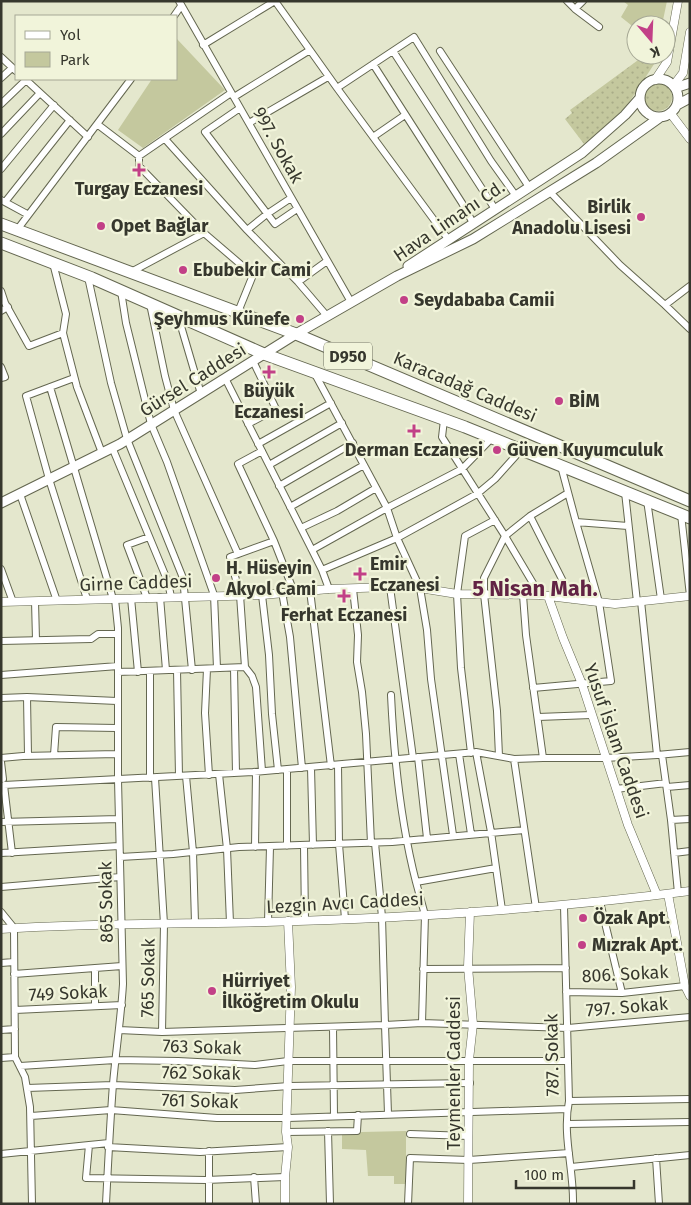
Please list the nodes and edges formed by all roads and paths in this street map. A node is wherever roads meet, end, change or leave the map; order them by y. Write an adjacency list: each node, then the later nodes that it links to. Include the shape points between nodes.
1 (567, 1): 5 (street)
2 (583, 1): 5 (street)
3 (678, 1): 20 (street, via 667,62)
4 (180, 4): 8 (street, 997. Sokak)
5 (575, 9): 6 (street)
6 (599, 27)
7 (690, 32): 22 (street, via 684,73)
8 (204, 45): 9 (street, via 275,1); 25 (street, 997. Sokak)
9 (310, 50): 15 (street); 25 (street)
10 (393, 50): 13 (street); 47 (street, via 414,37); 51 (street)
11 (440, 51): 45 (street)
12 (1, 57): 14 (street)
13 (373, 64): 23 (street); 33 (street)
14 (14, 69): 16 (street)
15 (328, 76): 23 (street); 36 (street)
16 (1, 78)
17 (24, 80): 28 (street)
18 (26, 80): 24 (street)
19 (130, 80): 37 (street)
20 (655, 80): 22 (main road, via 668,82); 26 (main road, via 644,86)
21 (690, 83): 22 (main road)
22 (674, 87): 30 (main road)
23 (337, 88): 40 (street)
24 (40, 93): 29 (street); 38 (street)
25 (232, 95): 31 (street, 997. Sokak); 41 (street)
26 (640, 98): 34 (main road, via 643,110); 45 (main road, Hava Limanı Cd., via 582,153)
27 (690, 98): 30 (main road)
28 (1, 104)
29 (54, 105): 35 (street); 44 (street)
30 (677, 105): 32 (main road)
31 (240, 108): 36 (street, 997. Sokak); 53 (street, via 205,132)
32 (671, 114): 34 (main road); 42 (street)
33 (405, 115): 40 (street); 54 (street)
34 (659, 118): 46 (main road, Hava Limanı Cd.)
35 (70, 120): 39 (street); 49 (street)
36 (248, 123): 48 (street, 997. Sokak)
37 (97, 124): 39 (street); 43 (street)
38 (1, 134)
39 (88, 136): 52 (street)
40 (373, 137): 59 (street)
41 (164, 139): 43 (street); 57 (street)
42 (690, 139)
43 (139, 156): 58 (street, via 139,166)
44 (1, 169)
45 (530, 187): 47 (main road, Hava Limanı Cd.)
46 (550, 192): 64 (main road, Hava Limanı Cd., via 473,238); 72 (street, via 620,266)
47 (516, 196): 51 (main road, Hava Limanı Cd.)
48 (291, 198): 50 (street, 997. Sokak); 53 (street)
49 (3, 201): 52 (street)
50 (296, 208): 53 (street, via 275,224); 61 (street, 997. Sokak)
51 (496, 209): 54 (main road, Hava Limanı Cd.)
52 (27, 214): 56 (street)
53 (267, 214): 57 (street)
54 (474, 223): 59 (main road, Hava Limanı Cd.)
55 (1, 224): 56 (highway, Karacadağ Caddesi / D950)
56 (17, 230): 63 (highway, Karacadağ Caddesi / D950)
57 (247, 230): 66 (street)
58 (204, 233): 63 (street); 75 (street, via 253,275)
59 (448, 239): 64 (main road, Hava Limanı Cd., via 412,262)
60 (1, 243): 62 (highway, Karacadağ Caddesi / D950)
61 (327, 261): 66 (street); 70 (street, 997. Sokak)
62 (53, 263): 65 (highway, Karacadağ Caddesi / D950); 79 (street, via 66,314)
63 (131, 272): 75 (highway, Karacadağ Caddesi / D950)
64 (397, 276): 70 (main road, Gürsel Caddesi)
65 (88, 277): 69 (highway, Karacadağ Caddesi / D950); 97 (street)
66 (298, 282): 77 (street)
67 (690, 286): 72 (street)
68 (1, 291): 73 (street)
69 (121, 291): 71 (highway, Karacadağ Caddesi / D950); 94 (street)
70 (351, 302): 77 (main road, Gürsel Caddesi)
71 (150, 304): 76 (highway, Karacadağ Caddesi / D950); 91 (street)
72 (665, 305): 78 (street)
73 (8, 307): 74 (street); 79 (street, via 29,346)
74 (1, 312)
75 (238, 312): 80 (highway, Karacadağ Caddesi / D950)
76 (178, 316): 81 (highway, Karacadağ Caddesi / D950); 89 (street)
77 (327, 316): 80 (main road, Gürsel Caddesi)
78 (690, 329)
79 (63, 333): 86 (street)
80 (296, 334): 81 (main road, Gürsel Caddesi); 116 (highway, Karacadağ Caddesi / D950)
81 (264, 354): 82 (main road, Gürsel Caddesi); 84 (highway, Karacadağ Caddesi / D950)
82 (253, 361): 87 (main road, Gürsel Caddesi); 95 (street, via 276,409)
83 (1, 367): 85 (street, via 5,377)
84 (315, 373): 90 (street); 92 (highway, Karacadağ Caddesi / D950)
85 (1, 378)
86 (74, 378): 88 (street); 102 (street)
87 (225, 378): 89 (main road, Gürsel Caddesi); 95 (street)
88 (50, 387): 104 (street, 865 Sokak); 108 (street, via 26,396)
89 (201, 394): 91 (main road, Gürsel Caddesi)
90 (331, 403): 93 (street); 100 (street)
91 (174, 410): 94 (main road, Gürsel Caddesi); 131 (street)
92 (444, 420): 96 (highway, Karacadağ Caddesi / D950); 107 (street, via 442,437)
93 (342, 423): 98 (street); 105 (street)
94 (151, 424): 97 (main road, Gürsel Caddesi); 147 (street, via 168,462)
95 (248, 424): 100 (street)
96 (492, 438): 101 (highway, Karacadağ Caddesi / D950); 107 (street)
97 (127, 439): 99 (main road, Gürsel Caddesi); 146 (street, via 183,578)
98 (353, 443): 103 (street); 109 (street)
99 (112, 447): 102 (main road, Gürsel Caddesi); 127 (street)
100 (260, 448): 105 (street); 129 (street, via 238,464)
101 (521, 450): 106 (highway, Karacadağ Caddesi / D950); 114 (street, via 496,479)
102 (102, 452): 104 (main road, Gürsel Caddesi)
103 (364, 465): 110 (street); 118 (street)
104 (75, 466): 108 (main road, Gürsel Caddesi); 154 (street, 865 Sokak)
105 (269, 466): 109 (street)
106 (561, 466): 111 (highway, Karacadağ Caddesi / D950); 112 (street)
107 (462, 470): 114 (street); 119 (street)
108 (49, 479): 113 (main road, Gürsel Caddesi); 158 (street)
109 (279, 486): 118 (street)
110 (376, 488): 119 (street); 125 (street)
111 (625, 492): 115 (highway, Karacadağ Caddesi / D950); 124 (street)
112 (568, 493): 120 (street); 123 (street)
113 (20, 494): 117 (main road, Gürsel Caddesi); 157 (street)
114 (477, 494): 122 (street); 128 (street)
115 (647, 500): 121 (highway, Karacadağ Caddesi / D950); 156 (street)
116 (690, 501)
117 (1, 504)
118 (290, 508): 125 (street)
119 (387, 508): 128 (street); 130 (street)
120 (530, 516): 126 (street); 155 (street)
121 (685, 516): 149 (street)
122 (496, 520): 126 (street); 141 (street, via 465,536)
123 (576, 522): 124 (street); 163 (street)
124 (628, 526): 160 (street)
125 (300, 528): 130 (street)
126 (505, 536): 142 (street, via 484,578); 148 (street)
127 (149, 537): 151 (street); 153 (street, via 127,546)
128 (397, 538): 133 (street); 135 (street)
129 (274, 540): 131 (street); 140 (street)
130 (312, 550): 133 (street)
131 (238, 554): 143 (street, via 230,557)
132 (1, 568): 162 (street)
133 (322, 570): 136 (street)
134 (390, 587): 135 (street, Girne Caddesi); 138 (street, Girne Caddesi); 196 (street)
135 (420, 588): 141 (street, Girne Caddesi); 192 (street)
136 (329, 589): 137 (street, Girne Caddesi); 138 (street, Girne Caddesi)
137 (310, 590): 140 (street, Girne Caddesi); 203 (street)
138 (353, 590): 202 (street)
139 (282, 592): 140 (street, Girne Caddesi); 144 (street, Girne Caddesi); 204 (street, via 290,637)
140 (294, 592)
141 (457, 594): 142 (street, Girne Caddesi); 187 (street, via 461,668)
142 (484, 594): 145 (street, Girne Caddesi); 195 (street)
143 (240, 595): 144 (street, Girne Caddesi); 147 (street, Girne Caddesi); 169 (street)
144 (262, 595): 207 (street)
145 (524, 595): 148 (street, Girne Caddesi); 179 (street)
146 (186, 596): 147 (street, Girne Caddesi); 151 (street, Girne Caddesi); 174 (street)
147 (214, 596): 167 (street)
148 (544, 596): 155 (street, Girne Caddesi); 178 (street, Yusuf İslam Caddesi)
149 (690, 596): 156 (street, Girne Caddesi)
150 (160, 597): 151 (street, Girne Caddesi); 153 (street, Girne Caddesi); 172 (street)
151 (171, 597)
152 (131, 598): 153 (street, Girne Caddesi); 154 (street, Girne Caddesi); 176 (street)
153 (147, 598)
154 (114, 599): 158 (street, Girne Caddesi); 164 (street, 865 Sokak)
155 (572, 599): 163 (street, Girne Caddesi)
156 (661, 599): 160 (street, Girne Caddesi)
157 (57, 600): 158 (street, Girne Caddesi); 159 (street, Girne Caddesi)
158 (88, 600)
159 (35, 601): 162 (street, Girne Caddesi); 165 (street)
160 (639, 601): 163 (street, Girne Caddesi); 193 (street)
161 (1, 602): 162 (street, Girne Caddesi)
162 (13, 602)
163 (599, 602): 178 (street, via 611,681)
164 (118, 634): 165 (street, via 98,634 91,639); 170 (street, 865 Sokak)
165 (36, 640): 166 (street)
166 (1, 641)
167 (217, 668): 168 (street); 171 (street)
168 (234, 668): 169 (street); 209 (street)
169 (245, 668): 208 (street, via 256,687)
170 (118, 669): 176 (street); 177 (street); 183 (street, 865 Sokak)
171 (207, 669): 174 (street); 211 (street, via 205,713)
172 (166, 670): 173 (street); 175 (street)
173 (177, 670): 174 (street); 212 (street)
174 (192, 670)
175 (150, 671): 176 (street); 213 (street, 765 Sokak)
176 (138, 672)
177 (1, 675)
178 (582, 684): 179 (street); 184 (street, Yusuf İslam Caddesi)
179 (533, 688): 185 (street)
180 (391, 695): 201 (street)
181 (27, 697): 182 (street); 183 (street); 194 (street)
182 (1, 698)
183 (117, 701): 186 (street, 865 Sokak)
184 (591, 715): 185 (street); 199 (street, Yusuf İslam Caddesi)
185 (538, 717): 198 (street)
186 (117, 728): 189 (street, 865 Sokak); 191 (street, via 56,727)
187 (473, 752): 190 (street); 195 (street); 224 (street)
188 (690, 752): 193 (street)
189 (117, 754): 191 (street); 214 (street, 865 Sokak)
190 (459, 754): 192 (street); 225 (street)
191 (54, 755): 194 (street)
192 (442, 755): 196 (street); 226 (street)
193 (660, 755): 199 (street); 216 (street)
194 (28, 756): 200 (street)
195 (499, 756): 197 (street)
196 (416, 758): 201 (street); 227 (street)
197 (514, 758): 198 (street); 223 (street)
198 (543, 758): 199 (street)
199 (605, 758): 218 (street, Yusuf İslam Caddesi)
200 (1, 760): 215 (street)
201 (394, 760): 202 (street); 228 (street)
202 (368, 763): 203 (street); 229 (street)
203 (334, 766): 205 (street); 230 (street)
204 (302, 768): 205 (street); 206 (street)
205 (311, 768): 231 (street)
206 (287, 769): 207 (street); 233 (street)
207 (278, 770): 208 (street)
208 (259, 772): 209 (street); 235 (street)
209 (236, 773): 210 (street)
210 (219, 774): 211 (street); 237 (street)
211 (209, 775): 212 (street)
212 (183, 776): 213 (street); 239 (street)
213 (152, 778): 214 (street); 243 (street, 765 Sokak)
214 (118, 780): 215 (street); 219 (street, 865 Sokak)
215 (3, 781): 222 (street)
216 (666, 785): 217 (street); 218 (street); 221 (street)
217 (690, 785)
218 (616, 789): 252 (street, Yusuf İslam Caddesi)
219 (119, 819): 222 (street); 232 (street, 865 Sokak)
220 (690, 819): 221 (street)
221 (671, 820): 241 (street)
222 (5, 821): 240 (street)
223 (524, 830): 224 (street); 255 (street)
224 (491, 832): 225 (street); 245 (street)
225 (472, 834): 226 (street)
226 (453, 835): 227 (street)
227 (427, 838): 228 (street)
228 (406, 840): 229 (street); 247 (street)
229 (373, 843): 230 (street); 260 (street)
230 (339, 844): 231 (street); 261 (street)
231 (312, 845): 234 (street)
232 (119, 846): 240 (street); 244 (street, 865 Sokak)
233 (287, 846): 234 (street); 236 (street)
234 (304, 846): 262 (street)
235 (255, 847): 236 (street); 237 (street)
236 (270, 847): 264 (street)
237 (227, 849): 239 (street); 266 (street)
238 (690, 851): 241 (street)
239 (193, 852): 243 (street); 265 (street)
240 (12, 853): 242 (street)
241 (674, 853): 250 (street)
242 (1, 854)
243 (160, 855): 244 (street); 267 (street, 765 Sokak)
244 (120, 857): 246 (street, 865 Sokak)
245 (496, 868): 247 (street); 256 (street)
246 (120, 876): 248 (street); 268 (street, 865 Sokak)
247 (416, 882): 259 (street)
248 (1, 887)
249 (690, 891): 250 (street, Lezgin Avcı Caddesi)
250 (678, 893): 251 (street, Lezgin Avcı Caddesi)
251 (668, 894): 252 (street, Lezgin Avcı Caddesi); 279 (street)
252 (657, 895): 253 (street, Lezgin Avcı Caddesi)
253 (600, 902): 254 (street, Lezgin Avcı Caddesi); 281 (street)
254 (564, 906): 255 (street, Lezgin Avcı Caddesi); 276 (street, 787. Sokak)
255 (536, 908): 256 (street, Lezgin Avcı Caddesi)
256 (502, 910): 258 (street, Lezgin Avcı Caddesi)
257 (1, 912): 269 (street)
258 (470, 912): 259 (street, Lezgin Avcı Caddesi); 275 (street, Teymenler Caddesi)
259 (425, 915): 260 (street, Lezgin Avcı Caddesi); 277 (street)
260 (382, 917): 261 (street, Lezgin Avcı Caddesi); 289 (street)
261 (345, 919): 262 (street, Lezgin Avcı Caddesi)
262 (305, 920): 263 (street, Lezgin Avcı Caddesi)
263 (288, 921): 264 (street, Lezgin Avcı Caddesi); 293 (street)
264 (268, 922): 266 (street, Lezgin Avcı Caddesi)
265 (195, 923): 266 (street, Lezgin Avcı Caddesi); 267 (street, Lezgin Avcı Caddesi)
266 (230, 923)
267 (164, 924): 268 (street, Lezgin Avcı Caddesi); 296 (street, 765 Sokak)
268 (121, 925): 269 (street, Lezgin Avcı Caddesi); 273 (street, 865 Sokak)
269 (14, 928): 270 (street, Lezgin Avcı Caddesi); 271 (street)
270 (1, 929)
271 (14, 962): 272 (street); 278 (street)
272 (1, 963)
273 (122, 966): 274 (street); 283 (street, 865 Sokak)
274 (95, 968): 278 (street); 284 (street)
275 (468, 968): 276 (street); 277 (street); 288 (street, Teymenler Caddesi)
276 (566, 968): 280 (street, 787. Sokak)
277 (424, 969): 287 (street)
278 (14, 974): 285 (street)
279 (685, 986): 281 (street, 806. Sokak); 282 (street)
280 (566, 992): 281 (street, 806. Sokak); 291 (street, 787. Sokak)
281 (622, 992)
282 (690, 996)
283 (122, 1005): 284 (street, 749 Sokak); 295 (street, 865 Sokak)
284 (95, 1006): 285 (street, 749 Sokak)
285 (15, 1010): 292 (street)
286 (690, 1017): 291 (street, 797. Sokak)
287 (422, 1023): 288 (street, 797. Sokak); 289 (street, 797. Sokak)
288 (473, 1024): 291 (street, 797. Sokak); 303 (street, Teymenler Caddesi)
289 (386, 1025): 290 (street, 797. Sokak); 302 (street)
290 (333, 1027): 293 (street, 797. Sokak); 301 (street)
291 (568, 1028): 304 (street, 787. Sokak)
292 (15, 1029): 294 (street); 297 (street)
293 (289, 1029): 296 (street, 797. Sokak); 300 (street)
294 (1, 1030)
295 (120, 1030): 296 (street, 797. Sokak); 299 (street, 865 Sokak)
296 (162, 1032)
297 (15, 1057): 298 (street); 305 (street)
298 (1, 1058)
299 (115, 1060): 300 (street, 763 Sokak, via 255,1064); 305 (street, 763 Sokak); 308 (street, 865 Sokak)
300 (288, 1060): 301 (street, 763 Sokak); 310 (street)
301 (334, 1060): 302 (street, 763 Sokak); 309 (street)
302 (387, 1060): 303 (street, 763 Sokak); 307 (street)
303 (469, 1060): 304 (street, 763 Sokak); 306 (street, Teymenler Caddesi)
304 (568, 1061): 313 (street, 787. Sokak)
305 (20, 1066): 311 (street)
306 (470, 1083): 307 (street, 762 Sokak); 316 (street, Teymenler Caddesi)
307 (387, 1084): 309 (street, 762 Sokak); 317 (street)
308 (113, 1085): 310 (street, 762 Sokak, via 235,1090); 311 (street, 762 Sokak); 314 (street, 865 Sokak)
309 (334, 1085): 310 (street, 762 Sokak); 320 (street)
310 (289, 1086): 321 (street)
311 (27, 1088): 319 (street)
312 (690, 1099): 313 (street)
313 (569, 1102): 315 (street, 787. Sokak)
314 (111, 1110): 319 (street, 761 Sokak); 321 (street, 761 Sokak, via 217,1118); 329 (street, 865 Sokak)
315 (567, 1110): 316 (street, 761 Sokak); 323 (street, 787. Sokak)
316 (469, 1112): 317 (street, 761 Sokak); 327 (street, Teymenler Caddesi)
317 (388, 1114): 318 (street, 761 Sokak)
318 (358, 1115): 320 (street, 761 Sokak); 324 (street, via 357,1131)
319 (30, 1116): 331 (street)
320 (334, 1116): 321 (street, 761 Sokak)
321 (288, 1118): 325 (street)
322 (690, 1122): 323 (street)
323 (568, 1124): 334 (street, 787. Sokak)
324 (328, 1131): 325 (street); 348 (street)
325 (286, 1132): 330 (street)
326 (410, 1134): 327 (street)
327 (469, 1136): 337 (street, Teymenler Caddesi)
328 (89, 1145): 329 (street); 331 (street); 341 (street, via 86,1178)
329 (108, 1145): 332 (street); 341 (street, 865 Sokak)
330 (288, 1147): 332 (street); 340 (street)
331 (31, 1150): 333 (street); 343 (street)
332 (209, 1151): 342 (street)
333 (1, 1154)
334 (569, 1154): 337 (street); 338 (street, 787. Sokak)
335 (690, 1155): 336 (street)
336 (656, 1158): 338 (street); 352 (street)
337 (469, 1160): 349 (street, via 410,1158); 350 (street, Teymenler Caddesi)
338 (571, 1167): 351 (street, 787. Sokak)
339 (254, 1177): 340 (street); 342 (street); 346 (street)
340 (284, 1177): 347 (street)
341 (108, 1178): 342 (street); 344 (street, 865 Sokak)
342 (209, 1180): 345 (street)
343 (32, 1204)
344 (106, 1204)
345 (209, 1204)
346 (256, 1204)
347 (284, 1204)
348 (330, 1204)
349 (408, 1204)
350 (468, 1204)
351 (573, 1204)
352 (659, 1204)

